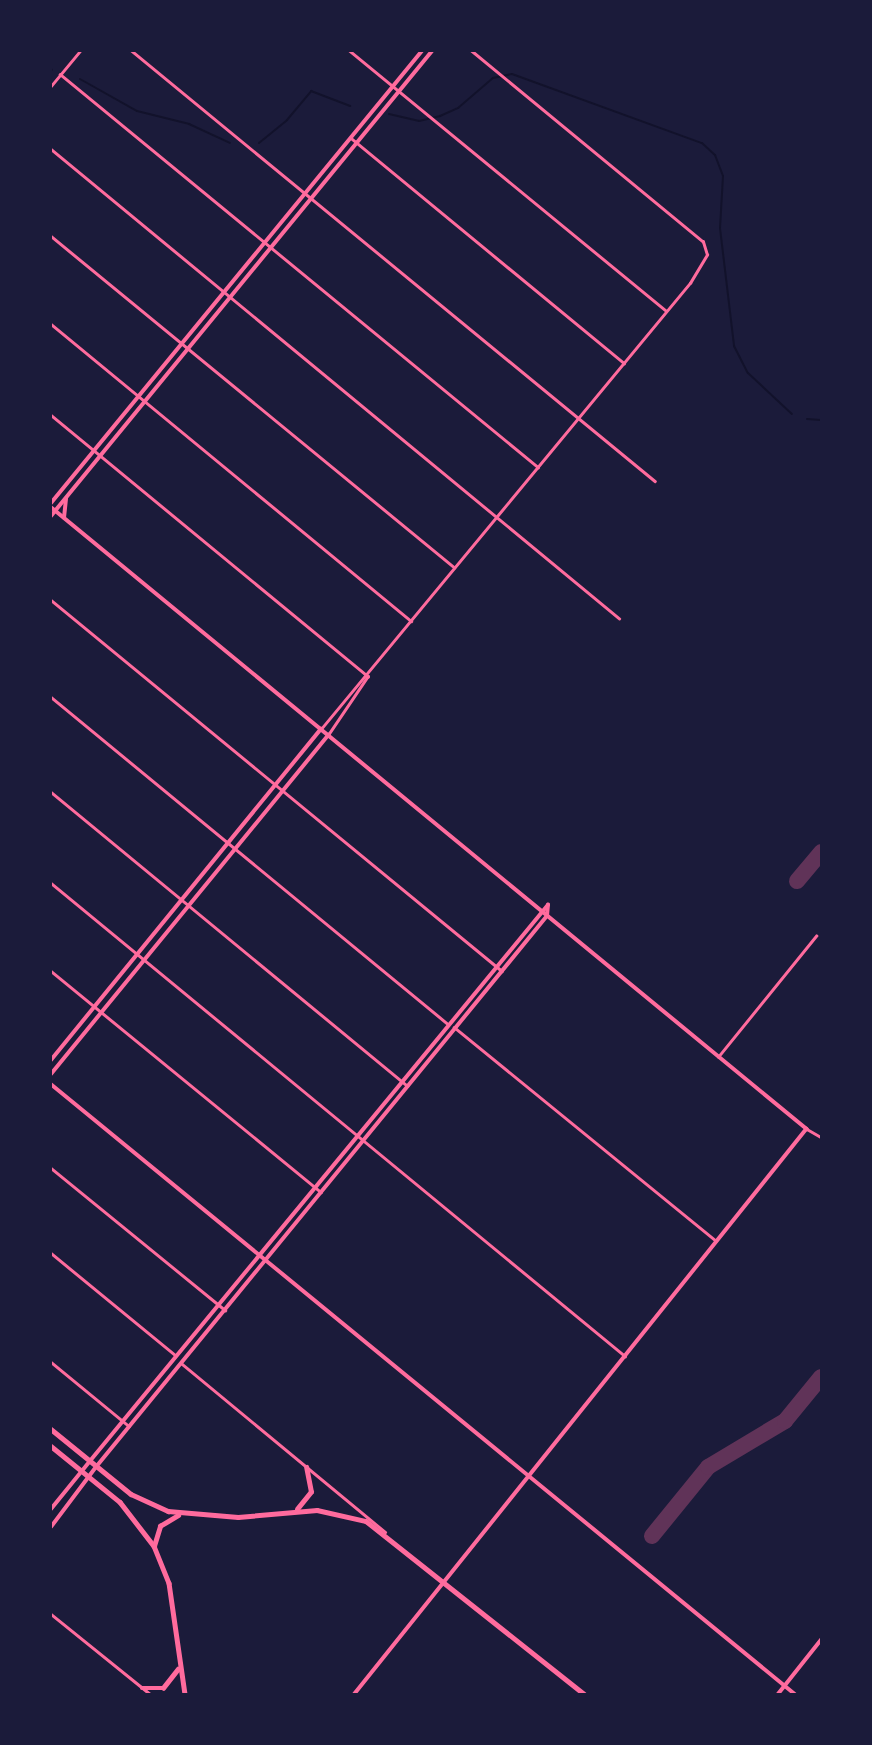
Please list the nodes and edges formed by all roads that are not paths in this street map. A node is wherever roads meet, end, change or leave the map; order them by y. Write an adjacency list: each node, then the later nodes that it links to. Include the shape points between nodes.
1 (80, 51): 7 (street)
2 (132, 51): 14 (street)
3 (350, 51): 9 (street)
4 (422, 51): 9 (street)
5 (432, 51): 10 (street)
6 (471, 51): 21 (street, via 703,242 707,250 700,269)
7 (60, 74): 8 (street); 17 (street)
8 (51, 86)
9 (393, 86): 10 (street); 11 (street)
10 (399, 92): 12 (street); 21 (street)
11 (351, 138): 12 (street); 14 (street)
12 (357, 143): 15 (street); 25 (street)
13 (51, 149): 19 (street)
14 (305, 193): 15 (street); 17 (street)
15 (311, 198): 18 (street); 29 (street)
16 (51, 236): 23 (street)
17 (264, 242): 18 (street); 19 (street)
18 (271, 248): 20 (street); 32 (street)
19 (224, 292): 20 (street); 23 (street)
20 (230, 297): 24 (street); 37 (street)
21 (666, 311): 25 (street)
22 (51, 324): 26 (street)
23 (181, 343): 24 (street); 26 (street)
24 (188, 349): 27 (street); 39 (street)
25 (624, 363): 29 (street)
26 (138, 396): 27 (street); 30 (street)
27 (145, 401): 31 (street); 42 (street)
28 (51, 415): 30 (street)
29 (579, 418): 32 (street); 33 (street)
30 (94, 451): 31 (street); 35 (street)
31 (100, 456): 34 (street); 43 (street)
32 (538, 467): 37 (street)
33 (655, 481)
34 (66, 498): 35 (street); 38 (street)
35 (52, 507): 36 (street); 38 (street)
36 (51, 516)
37 (497, 517): 39 (street); 41 (street)
38 (64, 518): 45 (street)
39 (455, 568): 42 (street)
40 (51, 600): 47 (street)
41 (619, 618)
42 (411, 621): 43 (street)
43 (368, 676): 45 (street); 46 (street)
44 (51, 697): 50 (street)
45 (321, 729): 46 (street); 47 (street)
46 (328, 735): 48 (street); 55 (street)
47 (275, 785): 48 (street); 50 (street)
48 (282, 790): 51 (street); 60 (street)
49 (51, 792): 53 (street)
50 (228, 843): 51 (street); 53 (street)
51 (234, 848): 54 (street); 65 (street)
52 (51, 883): 58 (street)
53 (182, 900): 54 (street); 58 (street)
54 (188, 905): 59 (street); 70 (street)
55 (541, 911): 56 (street); 56 (street, via 548,905); 60 (street)
56 (547, 916): 62 (street); 67 (street)
57 (816, 936): 67 (street)
58 (137, 954): 59 (street); 63 (street)
59 (144, 959): 64 (street); 74 (street)
60 (496, 966): 62 (street); 65 (street)
61 (51, 971): 63 (street)
62 (502, 971): 66 (street)
63 (94, 1006): 64 (street); 68 (street)
64 (101, 1012): 69 (street); 78 (street)
65 (448, 1024): 66 (street); 70 (street)
66 (456, 1028): 72 (street); 80 (street)
67 (718, 1057): 73 (street)
68 (51, 1060)
69 (51, 1074)
70 (402, 1081): 72 (street); 74 (street)
71 (51, 1084): 82 (street)
72 (408, 1086): 76 (street)
73 (807, 1129): 75 (street); 80 (street)
74 (356, 1136): 76 (street); 78 (street)
75 (821, 1137)
76 (364, 1140): 79 (street); 87 (street)
77 (51, 1168): 84 (street)
78 (314, 1187): 79 (street); 82 (street)
79 (321, 1192): 83 (street)
80 (716, 1241): 87 (street)
81 (51, 1253): 86 (street)
82 (259, 1255): 83 (street); 84 (street)
83 (265, 1261): 85 (street); 99 (street)
84 (218, 1305): 85 (street); 86 (street)
85 (225, 1310): 89 (street)
86 (176, 1356): 90 (street)
87 (625, 1356): 99 (street)
88 (51, 1362): 90 (street)
89 (181, 1363): 91 (street); 96 (street)
90 (123, 1421): 91 (street); 94 (street)
91 (129, 1427): 95 (street)
92 (51, 1429): 94 (main road)
93 (51, 1446): 97 (main road)
94 (90, 1461): 95 (main road); 97 (street)
95 (96, 1467): 98 (street); 102 (main road, via 138,1500)
96 (306, 1467): 101 (main road, via 311,1492); 104 (street)
97 (81, 1471): 98 (main road); 100 (street)
98 (88, 1476): 103 (street); 105 (main road, via 127,1509)
99 (529, 1477): 106 (street); 110 (street)
100 (51, 1509)
101 (295, 1510): 102 (main road, via 238,1517); 104 (main road, via 341,1513)
102 (179, 1514): 105 (main road, via 160,1525)
103 (51, 1527)
104 (385, 1532): 106 (main road)
105 (155, 1546): 109 (main road, via 169,1583)
106 (445, 1580): 114 (street); 115 (main road)
107 (51, 1614): 111 (street)
108 (821, 1640): 110 (street)
109 (178, 1668): 111 (main road, via 163,1688); 113 (main road)
110 (785, 1686): 116 (street); 117 (street)
111 (142, 1688): 112 (street)
112 (150, 1694)
113 (185, 1694)
114 (355, 1694)
115 (584, 1694)
116 (778, 1694)
117 (795, 1694)

